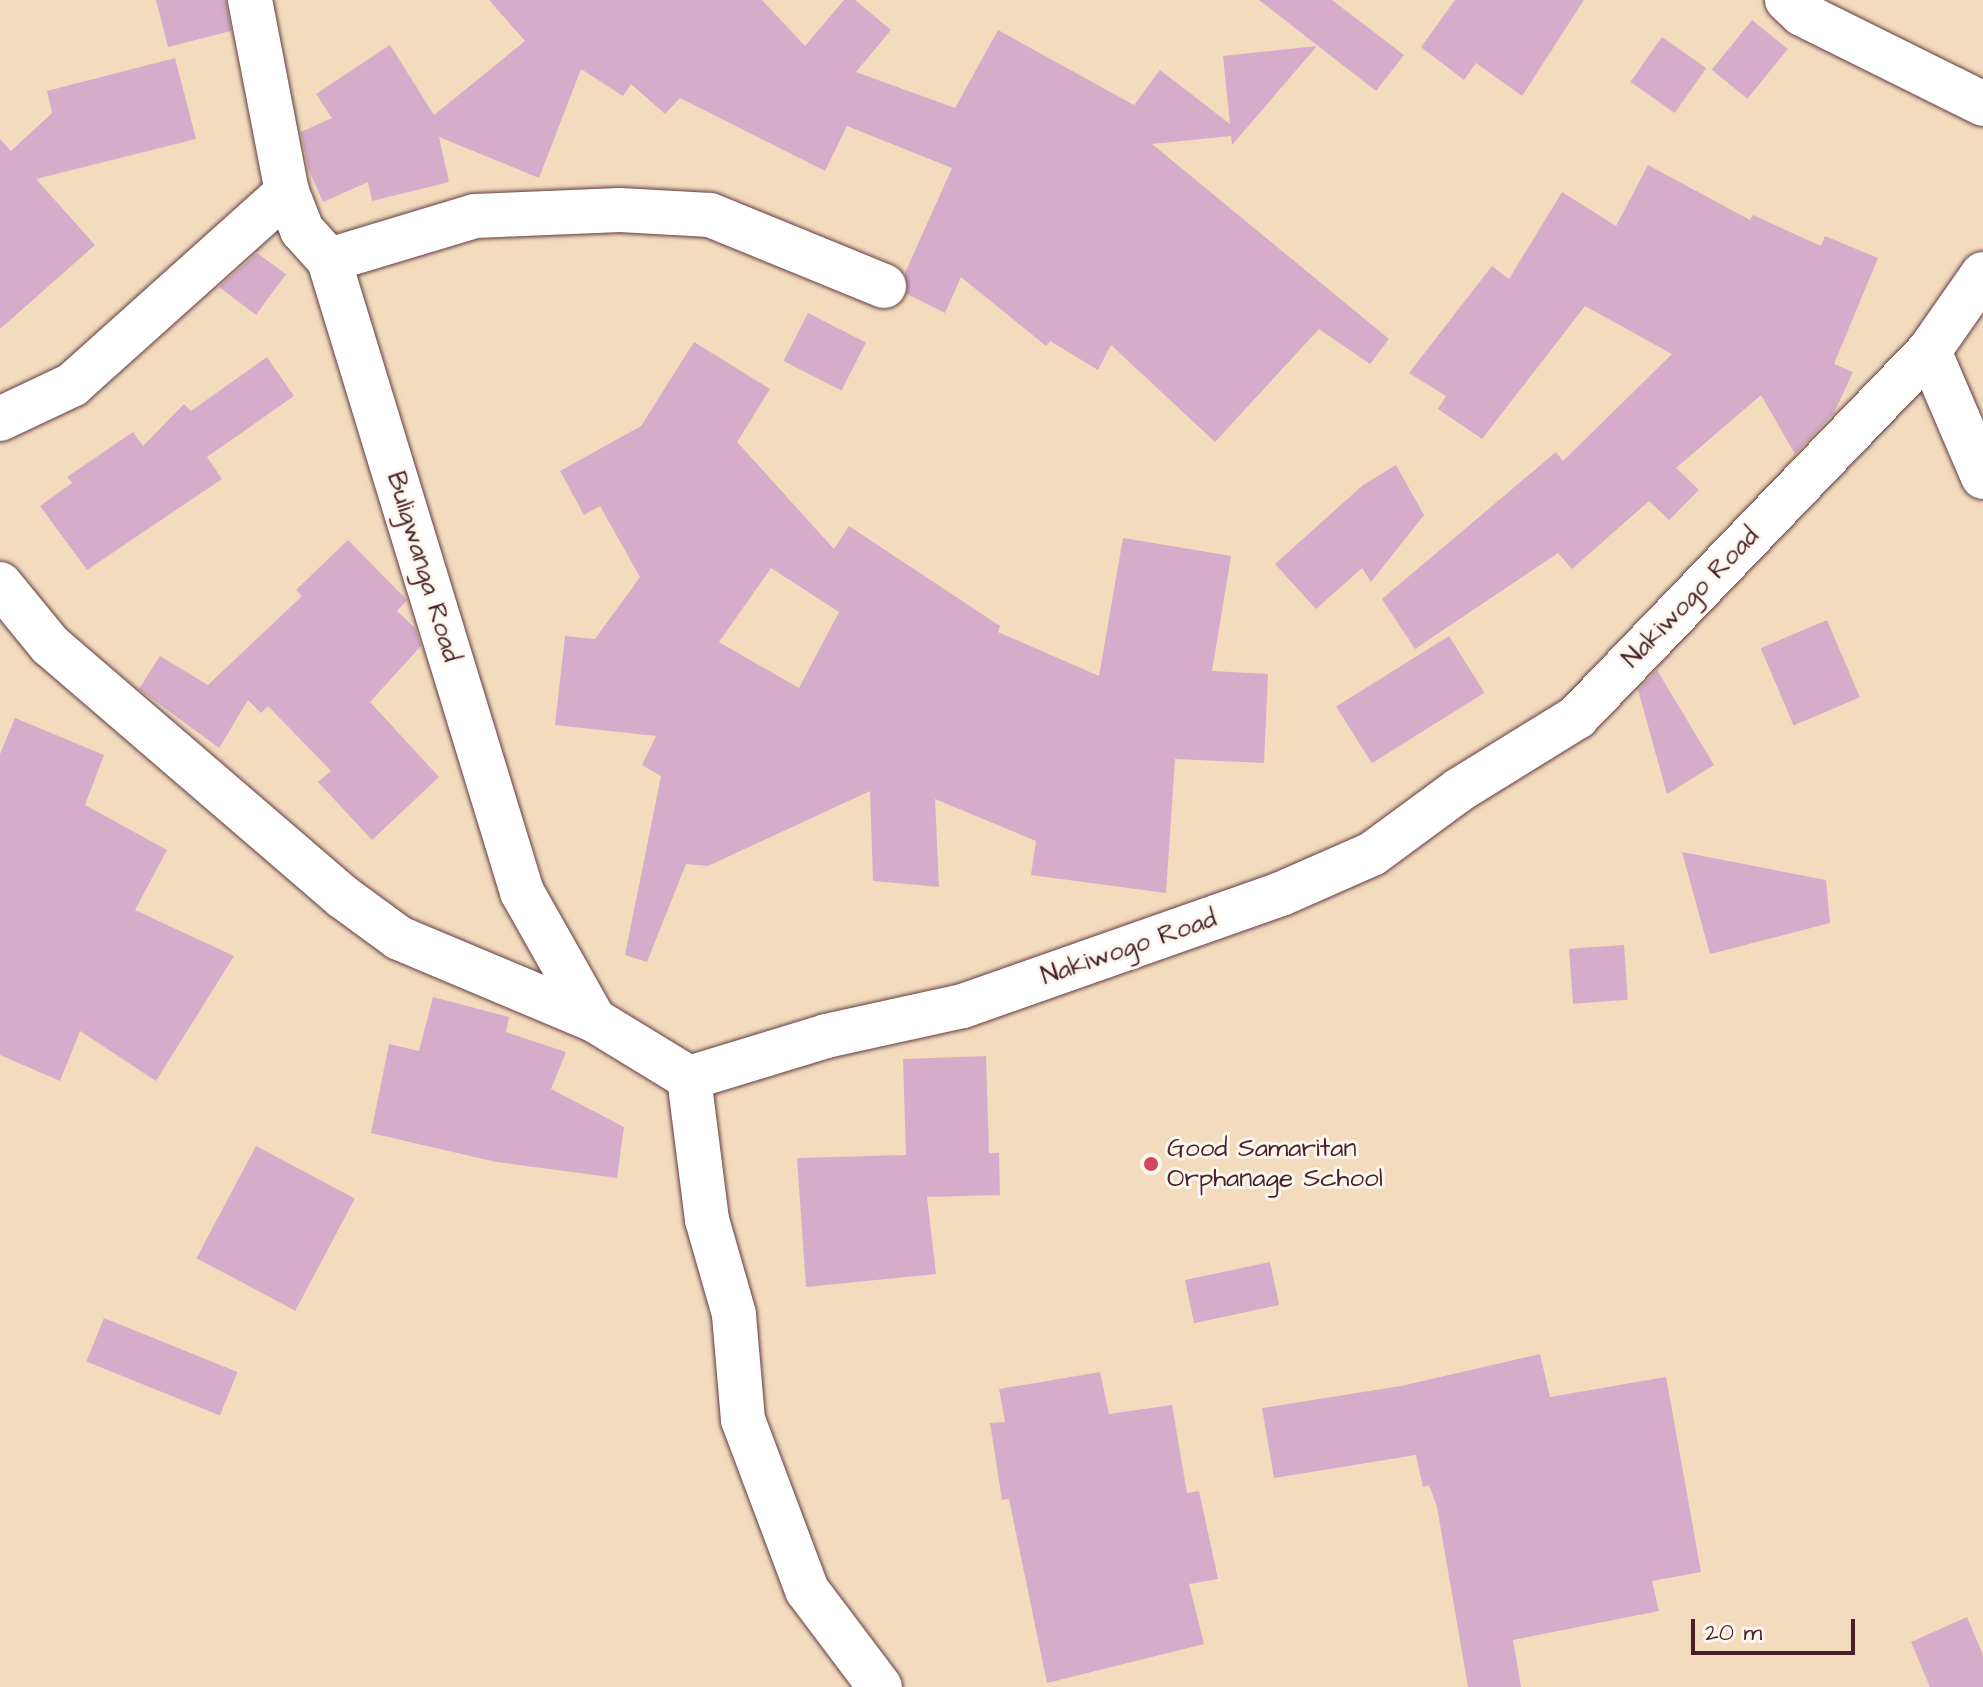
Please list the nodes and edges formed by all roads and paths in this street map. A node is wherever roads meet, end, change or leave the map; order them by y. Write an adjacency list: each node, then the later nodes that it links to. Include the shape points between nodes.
1 (250, 0): 4 (street, Buligwanga Road)
2 (1787, 0): 3 (street, via 1802,14)
3 (1983, 104)
4 (287, 192): 5 (street, Buligwanga Road, via 302,230); 9 (street, via 72,385)
5 (329, 260): 7 (street, via 475,216 620,210 710,215); 12 (street, Buligwanga Road, via 522,892)
6 (1983, 274): 8 (street, Nakiwogo Road)
7 (884, 286)
8 (1929, 351): 10 (street); 13 (street, Nakiwogo Road, via 1577,717 1459,790 1372,854 1281,894 963,1006 826,1036)
9 (0, 419)
10 (1983, 477)
11 (0, 584): 12 (street, via 50,645 343,897 399,938)
12 (594, 1020): 13 (street, Buligwanga Road)
13 (689, 1078): 14 (street, via 707,1220 734,1314 743,1420 807,1590)
14 (880, 1687)

